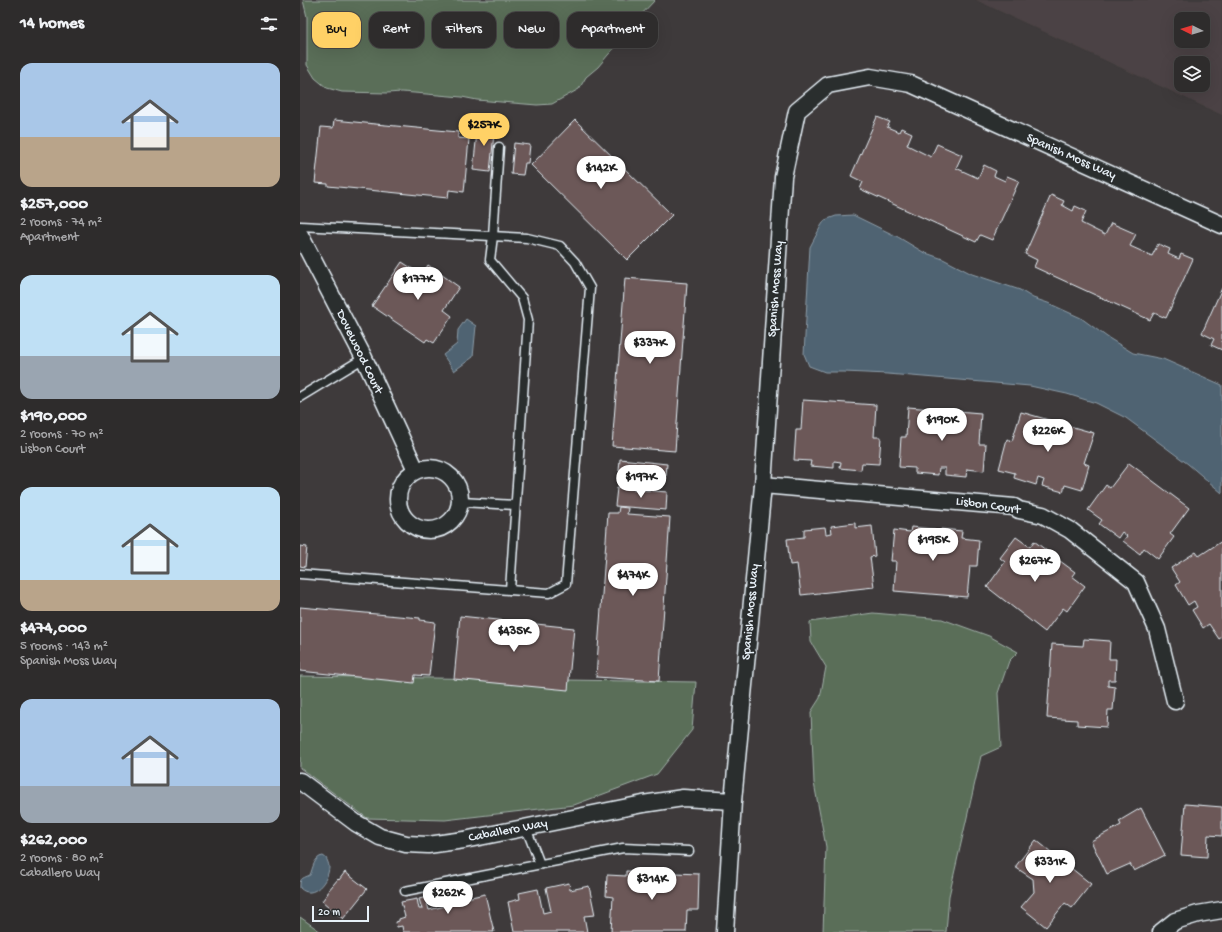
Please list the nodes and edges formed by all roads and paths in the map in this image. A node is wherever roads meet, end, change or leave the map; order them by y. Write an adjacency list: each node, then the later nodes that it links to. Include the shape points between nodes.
1 (499, 148): 4 (lane)
2 (1222, 225): 8 (street, Spanish Moss Way, via 911,84 870,77 828,85 797,112 783,176)
3 (300, 234): 4 (lane); 5 (street, Dovewood Court)
4 (493, 236): 10 (lane, via 490,260 522,298 528,320); 12 (lane, via 527,238 560,246 575,262 590,288 566,584 549,593)
5 (364, 358): 6 (lane); 7 (street, Dovewood Court)
6 (300, 397)
7 (416, 470): 9 (street, via 435,468 445,471 458,486); 9 (street, via 407,477 398,496 398,507 410,524 430,531 441,529 456,516)
8 (764, 485): 13 (street, Lisbon Court, via 1014,507 1043,515 1070,530 1136,582 1157,629); 15 (street, Spanish Moss Way)
9 (460, 502): 10 (lane)
10 (516, 505): 12 (lane)
11 (300, 574): 12 (lane)
12 (510, 590)
13 (1176, 701)
14 (300, 781): 16 (street, Caballero Way, via 356,823 380,837 406,844 428,845)
15 (733, 801): 16 (street, Caballero Way, via 683,798); 21 (street, Spanish Moss Way)
16 (526, 828): 18 (lane)
17 (689, 851): 18 (lane, via 623,848)
18 (540, 864): 19 (lane)
19 (405, 891)
20 (1222, 910): 22 (street, via 1176,921)
21 (725, 932)
22 (1162, 932)

